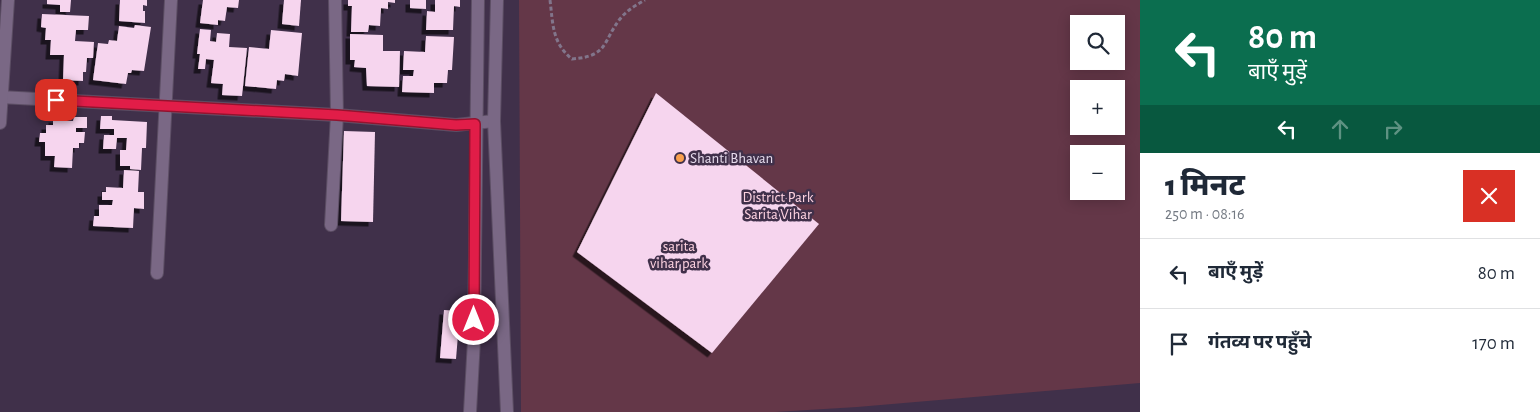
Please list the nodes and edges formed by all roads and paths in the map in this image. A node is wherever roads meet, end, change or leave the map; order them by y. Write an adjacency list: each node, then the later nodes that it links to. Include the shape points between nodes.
1 (8, 0): 8 (street)
2 (171, 0): 9 (street)
3 (336, 0): 10 (street)
4 (478, 0): 13 (street)
5 (497, 0): 11 (street)
6 (550, 0): 7 (path, via 556,41 572,60 597,54 620,19)
7 (645, 0)
8 (1, 97): 9 (street); 12 (street)
9 (166, 106): 10 (street); 15 (street)
10 (337, 115): 13 (street); 14 (street)
11 (494, 122): 13 (street); 17 (street)
12 (0, 123)
13 (475, 124): 16 (street, via 474,340)
14 (331, 225)
15 (157, 273)
16 (470, 412)
17 (507, 412)

